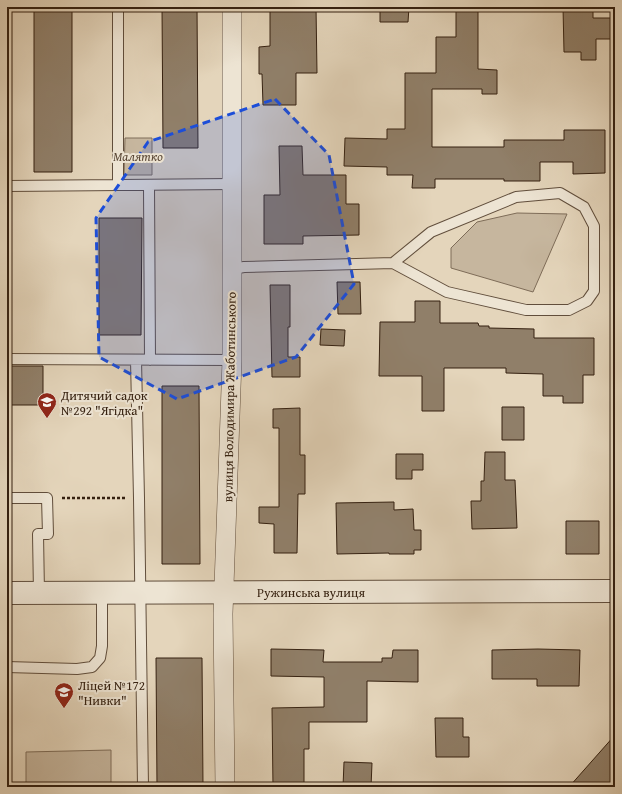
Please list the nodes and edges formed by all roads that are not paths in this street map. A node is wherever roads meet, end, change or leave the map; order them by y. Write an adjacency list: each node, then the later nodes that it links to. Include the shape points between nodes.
1 (118, 7): 4 (lane)
2 (232, 7): 3 (street, вулиця Володимира Жаботинського)
3 (233, 184): 5 (lane); 8 (street, вулиця Володимира Жаботинського)
4 (118, 185): 5 (lane); 6 (lane)
5 (149, 185): 11 (lane)
6 (7, 186)
7 (393, 263): 7 (lane, via 447,292 526,310 570,310 587,301 594,291 594,226 584,206 560,194 516,197 431,232); 8 (lane)
8 (232, 268): 12 (street, вулиця Володимира Жаботинського)
9 (7, 359): 10 (lane)
10 (136, 360): 11 (lane); 19 (lane)
11 (150, 360): 12 (lane)
12 (232, 360): 15 (street, вулиця Володимира Жаботинського)
13 (7, 498): 17 (lane, via 47,498 48,534 38,534)
14 (615, 591): 15 (street, Ружинська вулиця)
15 (224, 592): 19 (street, Ружинська вулиця); 22 (street, вулиця Володимира Жаботинського)
16 (7, 593): 17 (street, Ружинська вулиця)
17 (39, 593): 18 (street, Ружинська вулиця)
18 (102, 593): 19 (street, Ружинська вулиця); 20 (lane, via 101,652 100,658 92,667)
19 (140, 593): 21 (lane)
20 (7, 667)
21 (143, 787)
22 (225, 787)

